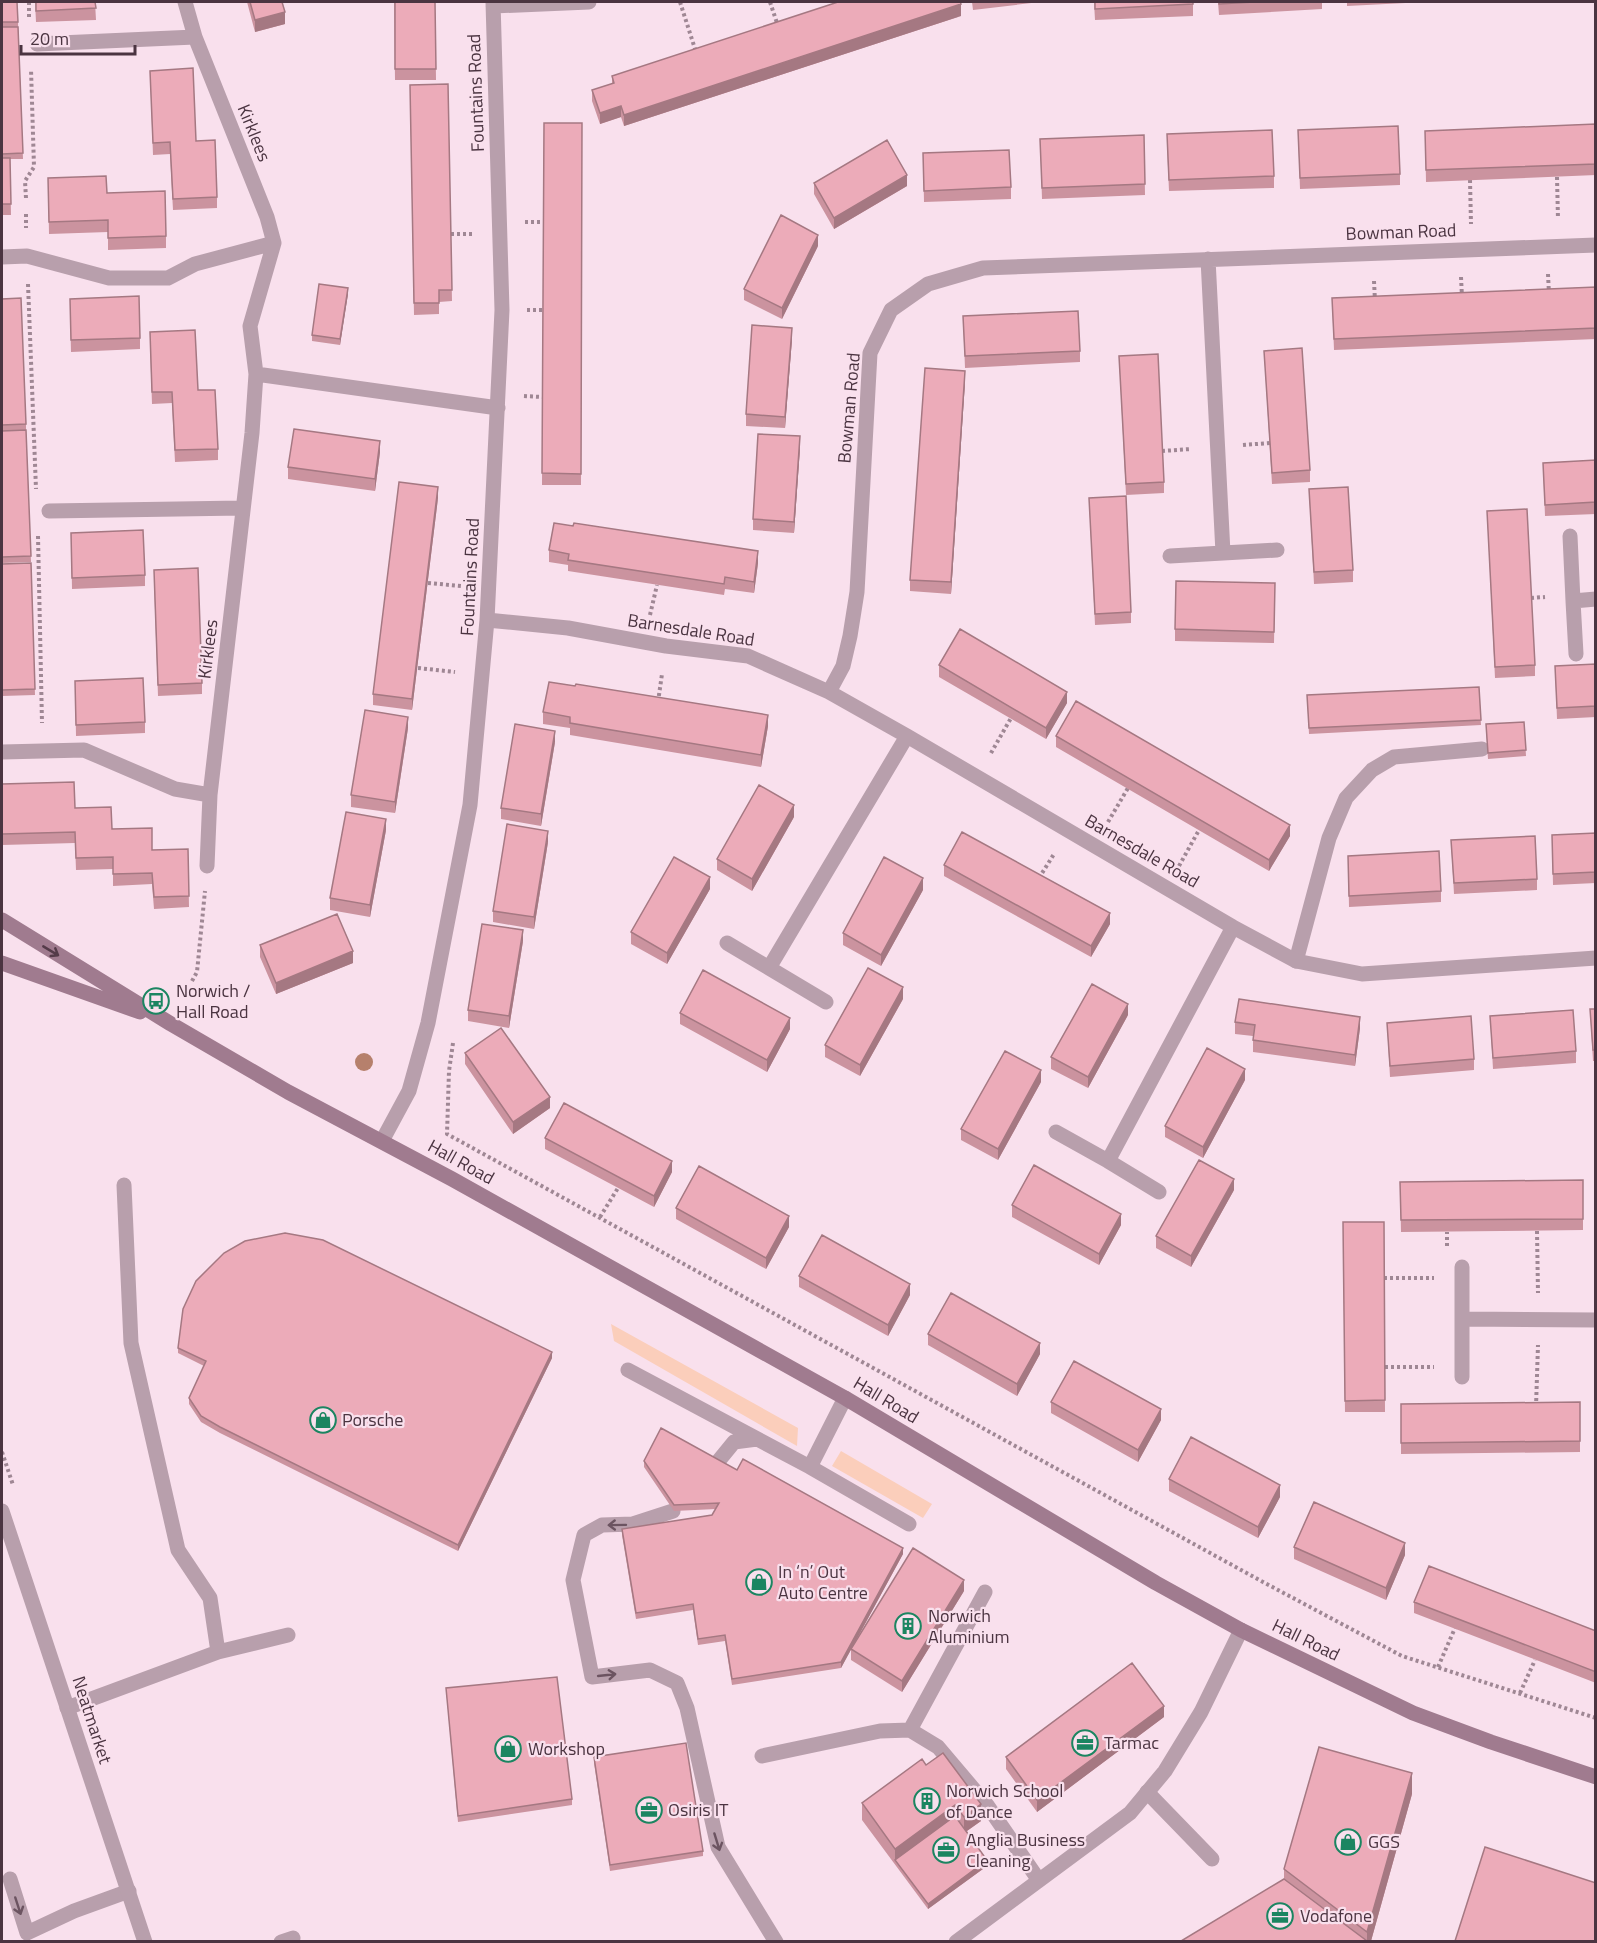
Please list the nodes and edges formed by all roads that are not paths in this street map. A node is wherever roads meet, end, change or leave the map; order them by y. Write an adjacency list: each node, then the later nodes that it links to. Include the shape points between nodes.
1 (185, 2): 4 (street, Kirklees)
2 (589, 2): 3 (street)
3 (493, 4): 11 (street, Fountains Road, via 502,310)
4 (195, 37): 5 (street); 6 (street, Kirklees)
5 (37, 44)
6 (274, 243): 8 (street, via 195,264 168,278 109,278 27,256); 10 (street, Kirklees, via 250,326)
7 (1596, 245): 9 (street, Bowman Road)
8 (2, 257)
9 (1208, 259): 16 (street); 22 (street, Bowman Road, via 983,268 928,284 891,310 870,353 858,592 843,666)
10 (256, 375): 11 (street); 12 (street, Kirklees)
11 (498, 408): 20 (street, Fountains Road)
12 (242, 508): 13 (street); 26 (street, Kirklees)
13 (49, 511)
14 (1570, 536): 19 (street)
15 (1277, 550): 16 (street)
16 (1223, 553): 17 (street)
17 (1170, 556)
18 (1596, 599): 19 (street)
19 (1573, 601): 21 (street)
20 (487, 620): 22 (street, Barnesdale Road, via 568,628 748,656); 38 (street, Fountains Road, via 470,805 428,1023 409,1091)
21 (1576, 654)
22 (829, 692): 23 (street, Barnesdale Road)
23 (907, 736): 29 (street, Barnesdale Road); 34 (street)
24 (1482, 750): 32 (street, via 1394,758 1372,770 1346,798 1329,838)
25 (2, 752): 26 (street, via 84,750 175,789)
26 (210, 795): 27 (street, Kirklees)
27 (207, 867)
28 (2, 920): 36 (street, Hall Road, one-way to 36)
29 (1233, 927): 32 (street, Barnesdale Road); 39 (street)
30 (727, 943): 34 (street)
31 (1596, 958): 32 (street, Barnesdale Road, via 1362,974)
32 (1296, 961)
33 (2, 963): 36 (street, Hall Road)
34 (769, 968): 35 (street)
35 (826, 1002)
36 (171, 1023): 38 (street, Hall Road, via 288,1092)
37 (1056, 1132): 39 (street)
38 (382, 1141): 47 (street, Hall Road)
39 (1107, 1161): 41 (street)
40 (124, 1185): 57 (street, via 131,1343 178,1550 210,1598)
41 (1159, 1192)
42 (1462, 1272): 43 (street)
43 (1462, 1319): 44 (street); 46 (street)
44 (1596, 1320)
45 (628, 1370): 48 (street)
46 (1462, 1372)
47 (845, 1398): 50 (street); 55 (street, Hall Road)
48 (757, 1439): 49 (street, via 734,1442); 50 (street)
49 (716, 1464)
50 (810, 1467): 53 (street)
51 (2, 1511): 58 (street, Neatmarket)
52 (674, 1511): 68 (street, one-way to 68, via 633,1524 602,1525 584,1535 573,1580 592,1677 650,1670 677,1683 687,1708 718,1847)
53 (909, 1524)
54 (985, 1592): 59 (street)
55 (1241, 1630): 61 (street, Hall Road, via 1413,1713); 62 (street, via 1201,1712 1165,1771)
56 (288, 1635): 57 (street)
57 (218, 1652): 58 (street)
58 (67, 1708): 66 (street, Neatmarket)
59 (910, 1730): 60 (street, via 869,1733); 65 (street, via 938,1747 987,1805)
60 (762, 1756)
61 (1596, 1777)
62 (1147, 1792): 63 (street); 65 (street, via 1130,1813)
63 (1212, 1858)
64 (10, 1879): 66 (street, one-way to 66, via 27,1933)
65 (1038, 1879): 69 (street)
66 (129, 1891): 67 (street, Neatmarket)
67 (145, 1941)
68 (776, 1941)
69 (956, 1941)

